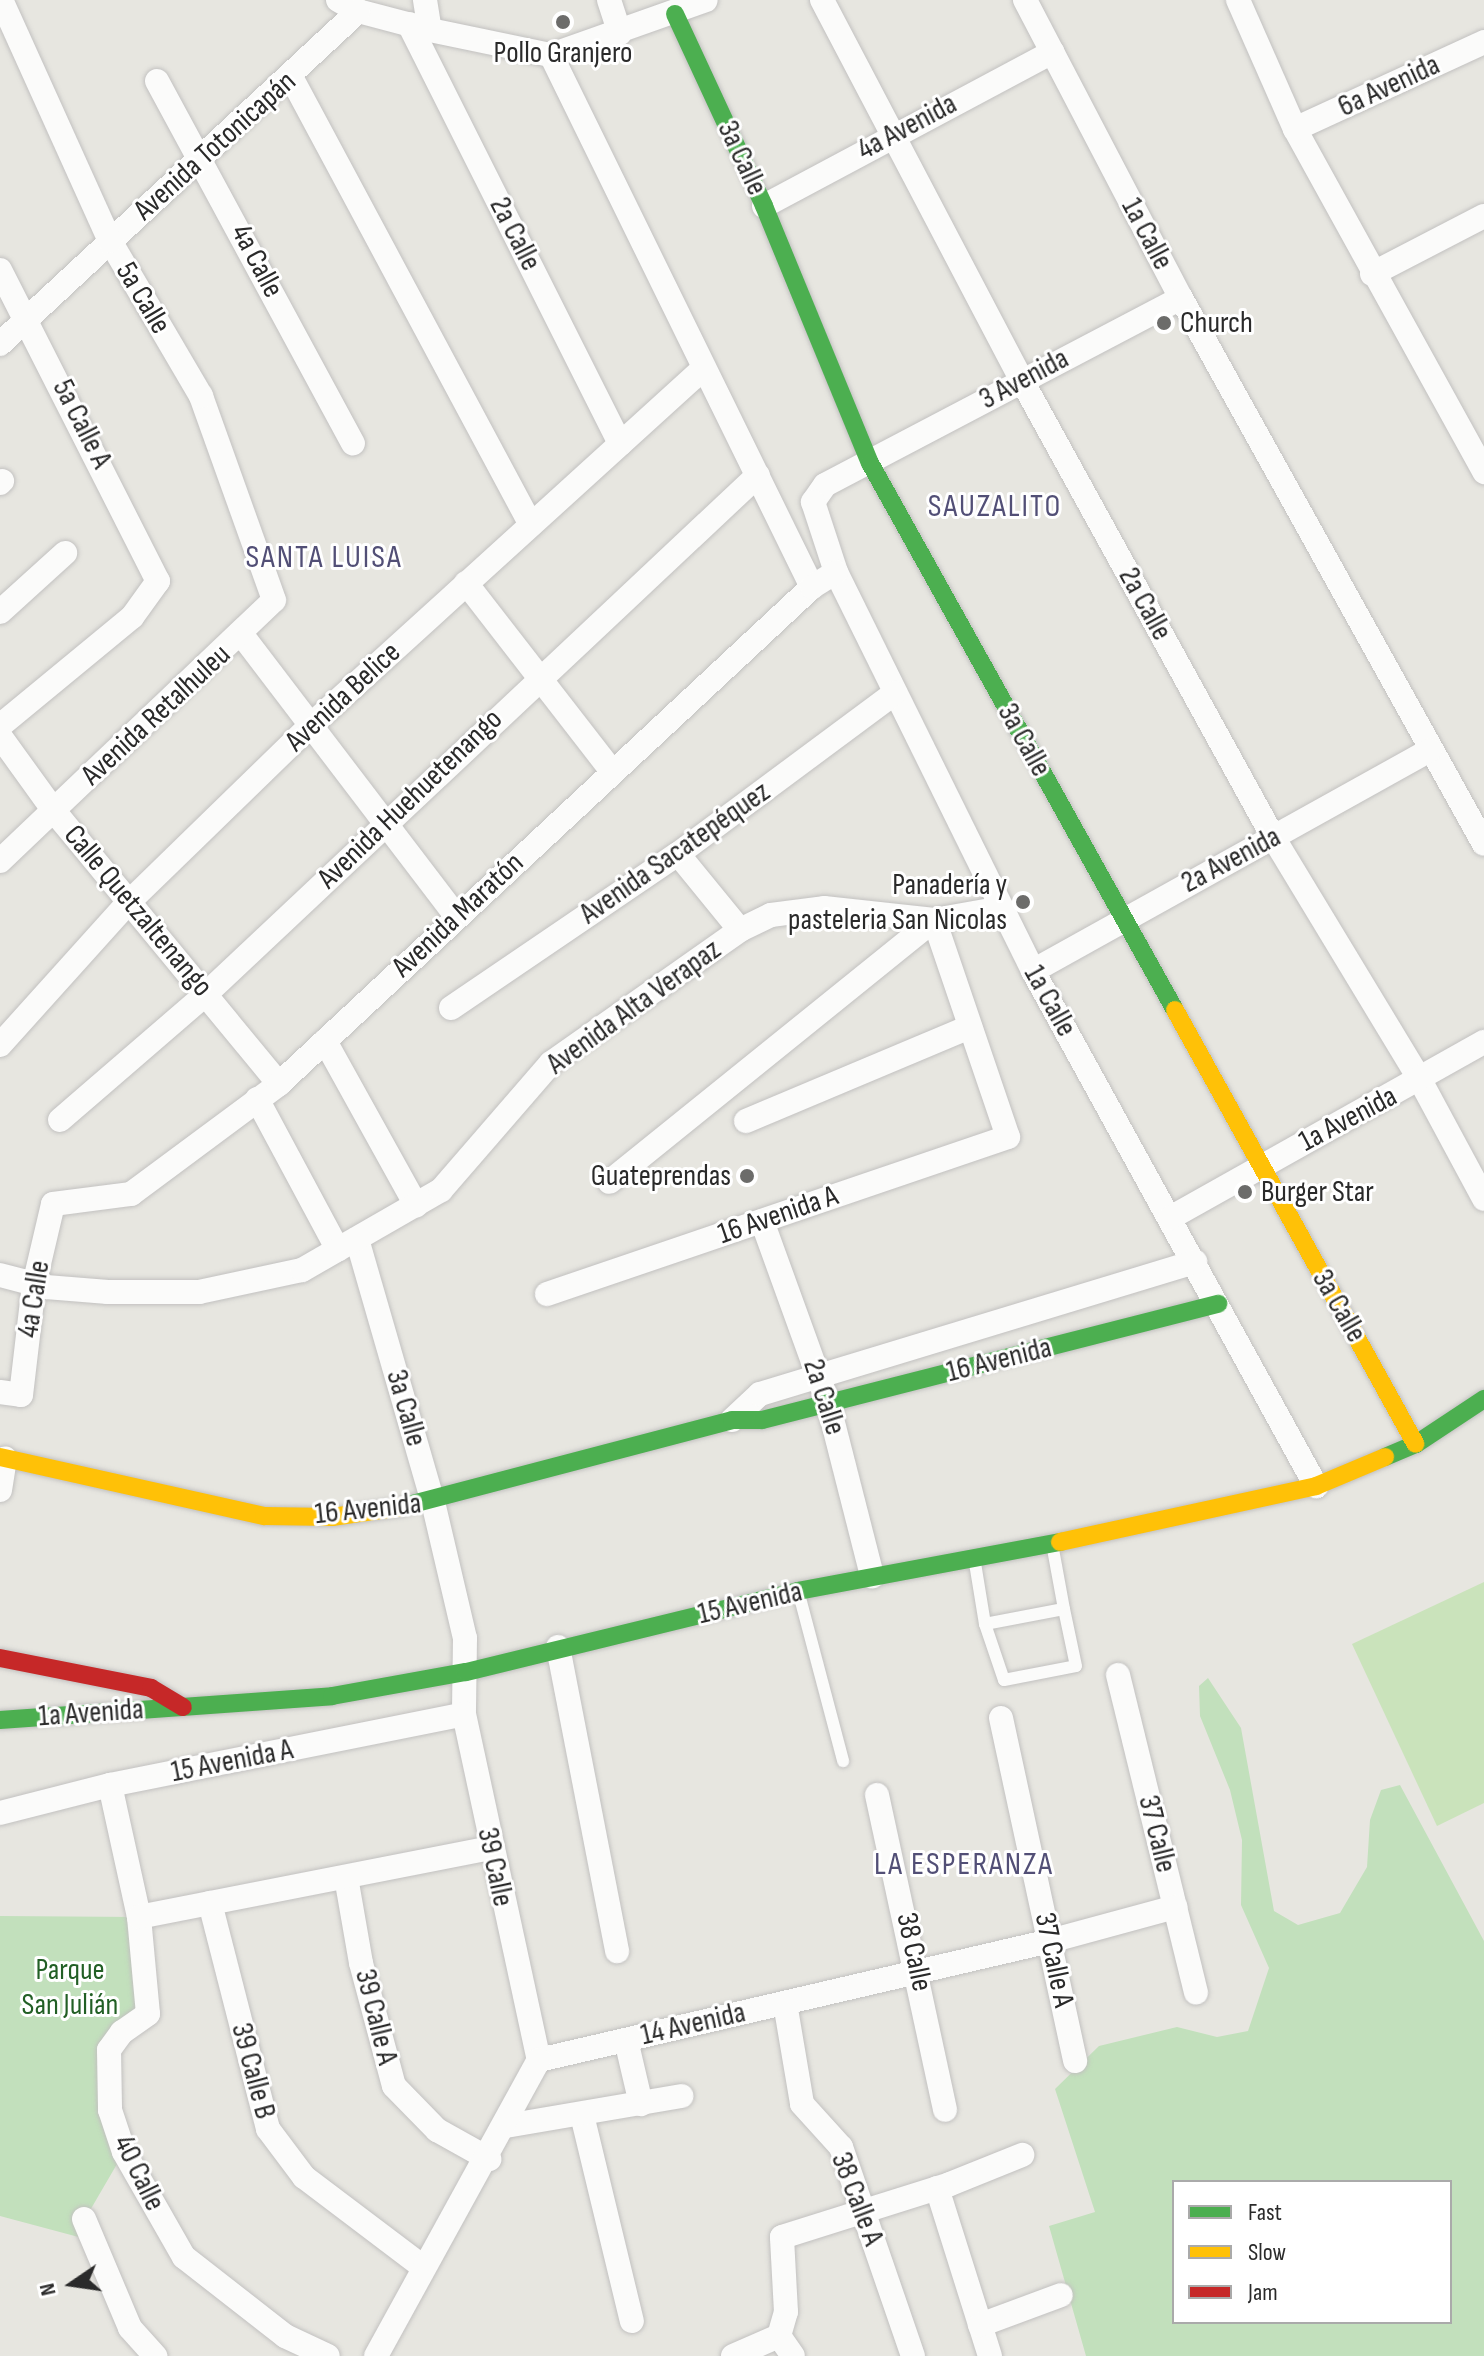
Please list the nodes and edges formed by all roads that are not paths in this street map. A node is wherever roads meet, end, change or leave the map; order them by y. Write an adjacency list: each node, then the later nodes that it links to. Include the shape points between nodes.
1 (425, 0): 10 (street, 2a Calle)
2 (609, 0): 11 (street)
3 (706, 0): 9 (street)
4 (822, 0): 18 (street, 2a Calle)
5 (1025, 0): 13 (street, 1a Calle)
6 (1238, 0): 17 (street)
7 (2, 3): 22 (street, 5a Calle)
8 (348, 6): 10 (street); 15 (street, Avenida Totonicapán)
9 (675, 14): 11 (street); 20 (street, 3a Calle)
10 (420, 27): 14 (street); 32 (street, 2a Calle)
11 (620, 33): 14 (street)
12 (1484, 42): 17 (street, 6a Avenida)
13 (1052, 52): 18 (street, 4a Avenida); 25 (street, 1a Calle)
14 (551, 55): 28 (street)
15 (291, 77): 19 (street, Avenida Totonicapán); 37 (street)
16 (157, 81): 19 (street, 4a Calle)
17 (1295, 129): 24 (street)
18 (893, 133): 20 (street, 4a Avenida); 29 (street, 2a Calle)
19 (203, 160): 22 (street, Avenida Totonicapán); 31 (street, 4a Calle)
20 (764, 206): 33 (street, 3a Calle)
21 (1484, 216): 24 (street)
22 (110, 241): 26 (street, Avenida Totonicapán); 42 (street, 5a Calle, via 201,396)
23 (0, 270): 26 (street, 5a Calle A)
24 (1372, 274): 30 (street)
25 (1181, 298): 29 (street, 3 Avenida); 50 (street, 1a Calle)
26 (27, 317): 27 (street, Avenida Totonicapán); 47 (street, 5a Calle A, via 158,581 132,617)
27 (0, 344)
28 (704, 368): 32 (street, Avenida Belice); 35 (street)
29 (1021, 379): 33 (street, 3 Avenida); 54 (street, 2a Calle)
30 (1476, 439): 34 (street)
31 (353, 443)
32 (620, 444): 37 (street, Avenida Belice)
33 (870, 463): 36 (street, 3 Avenida, via 825,485); 61 (street, 3a Calle)
34 (1484, 472)
35 (758, 475): 41 (street); 45 (street, Avenida Huehuetenango)
36 (813, 502): 39 (street, 1a Calle)
37 (531, 525): 40 (street, Avenida Belice)
38 (65, 553): 43 (street)
39 (836, 572): 41 (street, Avenida Maratón); 46 (street, 1a Calle)
40 (466, 583): 45 (street); 48 (street, Avenida Belice)
41 (812, 587): 51 (street, Avenida Maratón)
42 (274, 600): 44 (street, Avenida Retalhuleu)
43 (0, 612)
44 (242, 635): 48 (street); 52 (street, Avenida Retalhuleu)
45 (538, 678): 51 (street); 53 (street, Avenida Huehuetenango)
46 (895, 693): 56 (street, Avenida Sacatepéquez); 59 (street, 1a Calle)
47 (0, 726)
48 (310, 726): 53 (street); 58 (street, Avenida Belice)
49 (0, 736): 52 (street, Calle Quetzaltenango)
50 (1430, 750): 54 (street, 2a Avenida); 55 (street, 1a Calle)
51 (612, 771): 60 (street, Avenida Maratón)
52 (54, 811): 57 (street, Avenida Retalhuleu); 58 (street, Calle Quetzaltenango)
53 (385, 824): 60 (street); 65 (street, Avenida Huehuetenango)
54 (1273, 837): 61 (street, 2a Avenida); 71 (street, 2a Calle)
55 (1484, 844)
56 (678, 854): 63 (street); 66 (street, Avenida Sacatepéquez)
57 (0, 861)
58 (128, 903): 65 (street, Calle Quetzaltenango); 70 (street, Avenida Belice)
59 (1002, 908): 62 (street, Avenida Alta Verapaz); 64 (street, 1a Calle)
60 (456, 916): 68 (street, Avenida Maratón)
61 (1124, 918): 64 (street, 2a Avenida); 76 (street, 3a Calle)
62 (934, 920): 63 (street, Avenida Alta Verapaz, via 824,908 771,915); 67 (street); 77 (street)
63 (740, 930): 80 (street, Avenida Alta Verapaz, via 551,1063 441,1190)
64 (1033, 971): 81 (street, 1a Calle)
65 (207, 993): 72 (street, Calle Quetzaltenango); 74 (street, Avenida Huehuetenango)
66 (451, 1008)
67 (970, 1027): 75 (street); 82 (street, 16 Avenida A, via 1008,1137)
68 (325, 1041): 72 (street, Avenida Maratón); 80 (street)
69 (1484, 1042): 71 (street, 1a Avenida)
70 (0, 1045)
71 (1420, 1080): 76 (street, 1a Avenida); 78 (street, 2a Calle)
72 (279, 1084): 73 (street, Avenida Maratón)
73 (257, 1099): 79 (street, Avenida Maratón, via 131,1194); 83 (street)
74 (60, 1120)
75 (746, 1121)
76 (1259, 1166): 81 (street, 1a Avenida); 94 (street, 3a Calle)
77 (609, 1182)
78 (1484, 1199)
79 (53, 1204): 86 (street, 4a Calle)
80 (416, 1205): 83 (street, Avenida Alta Verapaz)
81 (1170, 1218): 84 (street, 1a Calle)
82 (762, 1221): 87 (street, 16 Avenida A); 89 (street, 2a Calle)
83 (348, 1244): 86 (street, Avenida Alta Verapaz, via 302,1270 199,1292); 99 (street, 3a Calle)
84 (1195, 1262): 88 (street, 1a Calle); 89 (street, 16 Avenida)
85 (0, 1275): 86 (street, Avenida Alta Verapaz)
86 (34, 1285): 90 (street, 4a Calle)
87 (547, 1294)
88 (1218, 1304): 92 (street, 16 Avenida); 97 (street, 1a Calle)
89 (819, 1376): 92 (street, 2a Calle); 93 (street, 16 Avenida, via 760,1394)
90 (10, 1393)
91 (1484, 1399): 95 (street)
92 (828, 1403): 93 (street, 16 Avenida, via 762,1420); 102 (street, 2a Calle)
93 (732, 1420): 99 (street, 16 Avenida)
94 (1412, 1421): 95 (street, 3a Calle); 97 (street)
95 (1416, 1444): 97 (street)
96 (2, 1458): 98 (street); 99 (street, 16 Avenida, via 264,1516 332,1517)
97 (1316, 1486): 100 (street, 15 Avenida)
98 (0, 1490)
99 (433, 1502): 108 (street, 3a Calle, via 465,1638)
100 (1053, 1546): 101 (street, 15 Avenida); 104 (lane)
101 (974, 1560): 102 (street, 15 Avenida); 105 (lane)
102 (872, 1576): 103 (street, 15 Avenida)
103 (798, 1591): 106 (street, 15 Avenida); 114 (lane)
104 (1064, 1609): 105 (lane); 105 (lane, via 1076,1666 1004,1680)
105 (985, 1624)
106 (558, 1647): 108 (street, 15 Avenida); 124 (street)
107 (0, 1658): 110 (street, 15 Avenida A, via 151,1688)
108 (466, 1672): 110 (street, 15 Avenida, via 332,1696); 111 (street, 39 Calle)
109 (1118, 1675): 121 (street, 37 Calle)
110 (183, 1707): 113 (street, 1a Avenida)
111 (464, 1714): 115 (street, 15 Avenida A); 118 (street, 39 Calle)
112 (1001, 1718): 123 (street, 37 Calle A)
113 (0, 1720)
114 (843, 1761)
115 (110, 1785): 117 (street, 15 Avenida A); 122 (street, 40 Calle)
116 (877, 1795): 125 (street, 38 Calle)
117 (0, 1813)
118 (490, 1848): 119 (street); 129 (street, 39 Calle)
119 (346, 1877): 120 (street); 137 (street, 39 Calle A, via 361,1963 394,2086 437,2130)
120 (210, 1903): 122 (street); 141 (street, 39 Calle B, via 268,2129 304,2177)
121 (1175, 1907): 123 (street, 14 Avenida); 126 (street, 37 Calle)
122 (139, 1917): 147 (street, 40 Calle, via 148,2014 122,2032 109,2050 110,2110 124,2152 184,2257 285,2336)
123 (1050, 1941): 125 (street, 14 Avenida); 130 (street, 37 Calle A)
124 (617, 1951)
125 (919, 1971): 127 (street, 14 Avenida); 133 (street, 38 Calle)
126 (1196, 1993)
127 (785, 2003): 128 (street, 14 Avenida); 139 (street, 38 Calle A, via 802,2104 841,2147)
128 (626, 2040): 129 (street, 14 Avenida); 132 (street)
129 (539, 2060): 135 (street)
130 (1075, 2061)
131 (681, 2096): 132 (street)
132 (641, 2104): 134 (street)
133 (945, 2110)
134 (582, 2115): 135 (street); 143 (street)
135 (506, 2126): 137 (street)
136 (1022, 2155): 138 (street)
137 (489, 2159): 141 (street)
138 (937, 2188): 139 (street); 144 (street)
139 (864, 2212): 145 (street, via 782,2237 778,2246 786,2312); 151 (street, 38 Calle A)
140 (84, 2219): 146 (street, via 130,2328)
141 (423, 2267): 148 (street)
142 (1061, 2295): 144 (street)
143 (632, 2321)
144 (980, 2325): 152 (street)
145 (779, 2336): 149 (street); 150 (street)
146 (155, 2356)
147 (328, 2356)
148 (376, 2356)
149 (733, 2356)
150 (793, 2356)
151 (913, 2356)
152 (990, 2356)

